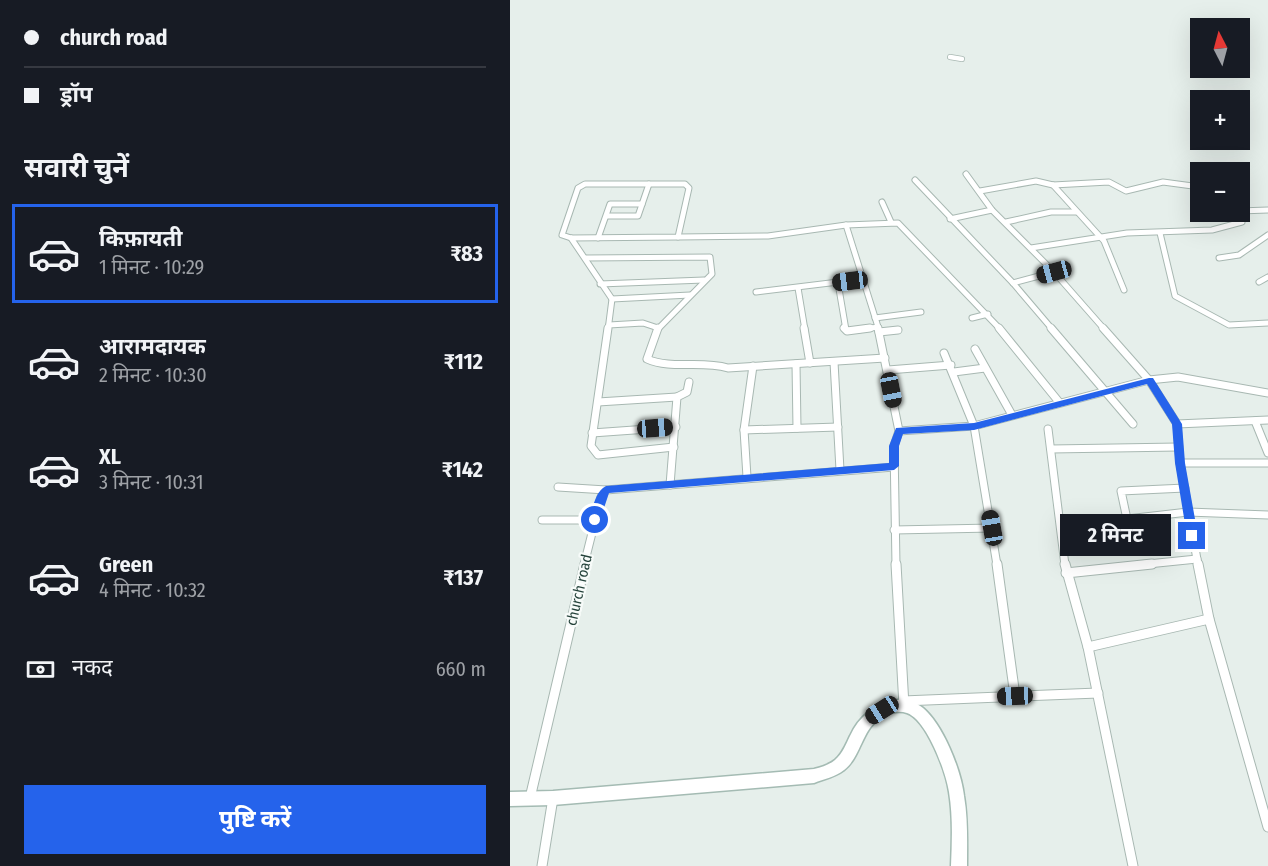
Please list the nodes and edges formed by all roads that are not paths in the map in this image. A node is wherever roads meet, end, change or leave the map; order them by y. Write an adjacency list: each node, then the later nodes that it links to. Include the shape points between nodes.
1 (950, 57): 2 (street)
2 (962, 58)
3 (966, 174): 8 (street)
4 (915, 180): 16 (street)
5 (649, 184): 10 (street); 23 (street, via 685,184 689,188); 25 (street, via 585,184 578,188 562,235)
6 (1053, 185): 7 (street, via 1109,182 1126,191 1164,182); 8 (street, via 1036,181); 14 (street)
7 (1190, 186)
8 (980, 191): 11 (street)
9 (882, 202): 17 (street)
10 (642, 204): 15 (street, via 638,216); 15 (street, via 610,204)
11 (992, 210): 16 (street); 18 (street)
12 (1250, 211): 13 (street)
13 (1267, 211)
14 (1076, 212): 18 (street, via 1051,212); 24 (street)
15 (607, 216): 26 (street)
16 (950, 219): 36 (street)
17 (891, 222): 20 (street); 44 (street, via 903,226)
18 (1006, 222): 27 (street)
19 (1242, 222): 21 (street, via 1212,230)
20 (846, 225): 23 (street, via 768,236); 32 (street)
21 (1160, 233): 24 (street); 47 (street, via 1176,296 1229,325)
22 (1268, 235): 29 (street, via 1239,255)
23 (678, 237): 26 (street)
24 (1101, 237): 27 (street); 39 (street)
25 (571, 238): 26 (street); 28 (street)
26 (598, 238)
27 (1031, 248): 30 (street)
28 (585, 258): 33 (street, via 710,257 712,274); 37 (street)
29 (1219, 258)
30 (1054, 272): 36 (street); 62 (street)
31 (1268, 277): 34 (street)
32 (863, 279): 35 (street); 45 (street)
33 (704, 280): 37 (street); 41 (street)
34 (1259, 282)
35 (838, 283): 38 (street); 50 (street, via 844,328)
36 (1013, 283): 64 (street)
37 (600, 284): 42 (street)
38 (798, 288): 40 (street); 56 (street)
39 (1124, 290)
40 (756, 292)
41 (690, 295): 42 (street); 49 (street)
42 (612, 299): 48 (street)
43 (921, 312): 45 (street)
44 (988, 315): 46 (street); 68 (street)
45 (875, 318): 50 (street)
46 (972, 318)
47 (1268, 323)
48 (609, 325): 49 (street, via 644,323); 67 (street)
49 (658, 328): 58 (street, via 647,359 655,363)
50 (879, 330): 51 (street); 54 (street)
51 (898, 330)
52 (975, 349): 59 (street)
53 (944, 353): 60 (street)
54 (885, 358): 55 (street); 61 (street)
55 (834, 362): 56 (street); 76 (street)
56 (810, 363): 57 (street)
57 (796, 364): 58 (street); 77 (street)
58 (753, 366): 79 (street)
59 (985, 368): 60 (street); 69 (street)
60 (952, 369): 61 (street); 74 (street)
61 (888, 370): 80 (street)
62 (1149, 381): 64 (street); 65 (street, via 1178,377); 73 (street)
63 (689, 382): 66 (street, via 687,392)
64 (1106, 392): 68 (street); 72 (street)
65 (1268, 393)
66 (677, 397): 67 (street); 75 (street)
67 (598, 402): 81 (street)
68 (1059, 402): 69 (street)
69 (1012, 415): 74 (street)
70 (1268, 420): 71 (street)
71 (1255, 421): 73 (street); 85 (street)
72 (1133, 424)
73 (1177, 424): 83 (street)
74 (974, 426): 80 (street); 99 (street)
75 (676, 427): 81 (street); 82 (street)
76 (837, 427): 77 (street); 89 (street)
77 (797, 428): 79 (street)
78 (1048, 429): 84 (street)
79 (744, 430): 90 (street)
80 (899, 431): 88 (street)
81 (592, 433): 82 (street, via 591,446 598,454)
82 (674, 447): 91 (street)
83 (1178, 447): 84 (street); 86 (street)
84 (1052, 449): 102 (street)
85 (1268, 453)
86 (1180, 463): 87 (street); 93 (street)
87 (1268, 463)
88 (894, 466): 89 (street); 100 (street)
89 (840, 470): 90 (street)
90 (747, 477): 91 (street)
91 (670, 485): 94 (street)
92 (558, 487): 94 (street)
93 (1185, 488): 95 (street); 95 (street, via 1121,491 1127,519)
94 (606, 490): 98 (street, church road)
95 (1188, 512): 96 (street); 101 (street)
96 (1268, 515)
97 (542, 520): 98 (street)
98 (595, 520): 108 (street, church road)
99 (992, 528): 100 (street); 106 (street)
100 (894, 530): 107 (street)
101 (1197, 559): 102 (street); 103 (street)
102 (1066, 573): 104 (street)
103 (1209, 619): 104 (street); 111 (street)
104 (1088, 647): 105 (street)
105 (1098, 693): 106 (street); 114 (street)
106 (1015, 696): 107 (street)
107 (904, 704): 109 (street, via 871,717 858,733 848,757 831,772); 113 (street, via 920,713 948,764 959,810)
108 (530, 798): 109 (street); 110 (street)
109 (553, 798): 112 (street)
110 (510, 799)
111 (1268, 827)
112 (542, 866)
113 (959, 866)
114 (1133, 866)

